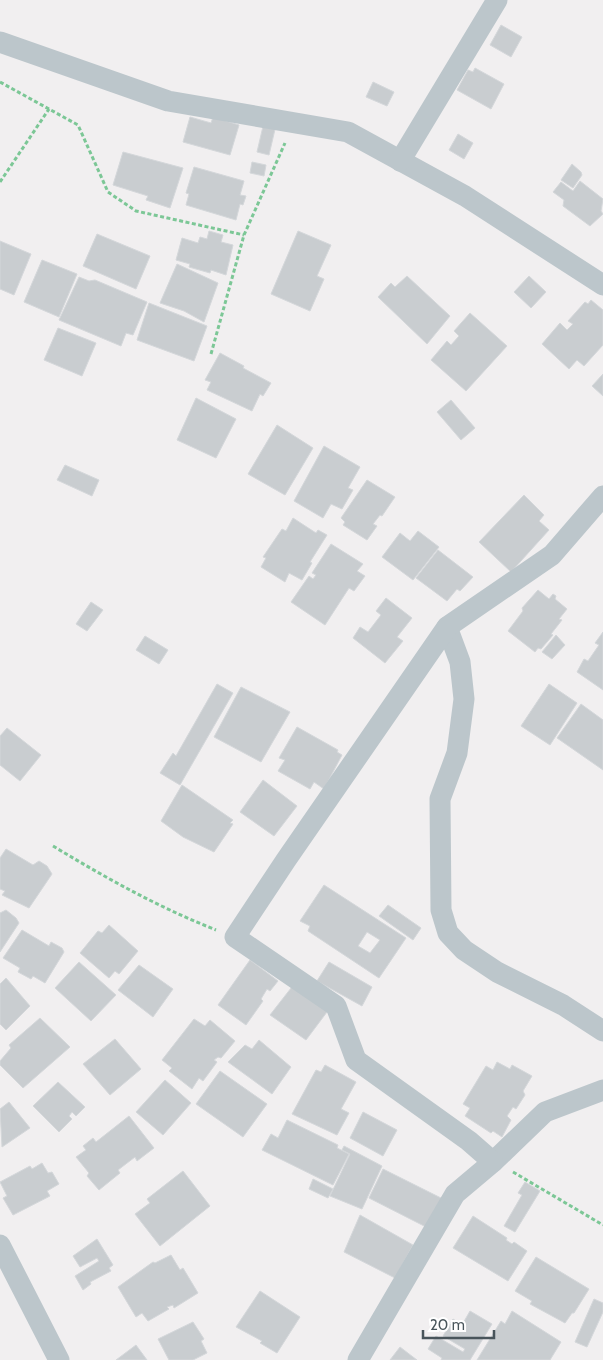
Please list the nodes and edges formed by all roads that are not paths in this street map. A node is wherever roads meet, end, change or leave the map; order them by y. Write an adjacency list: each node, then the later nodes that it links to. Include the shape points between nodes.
1 (497, 0): 3 (street)
2 (0, 42): 3 (street, via 168,100 348,132)
3 (400, 161): 4 (street, via 465,196)
4 (603, 284)
5 (603, 496): 6 (street, via 552,555)
6 (447, 627): 7 (street, via 460,662 464,698 457,752 440,799 441,910 448,933 464,950 497,972 563,1005); 9 (street, via 235,937 336,1006 356,1060 469,1141)
7 (603, 1031)
8 (603, 1090): 9 (street, via 545,1112)
9 (493, 1162): 12 (street, via 455,1194)
10 (0, 1245): 11 (street)
11 (59, 1360)
12 (358, 1360)

